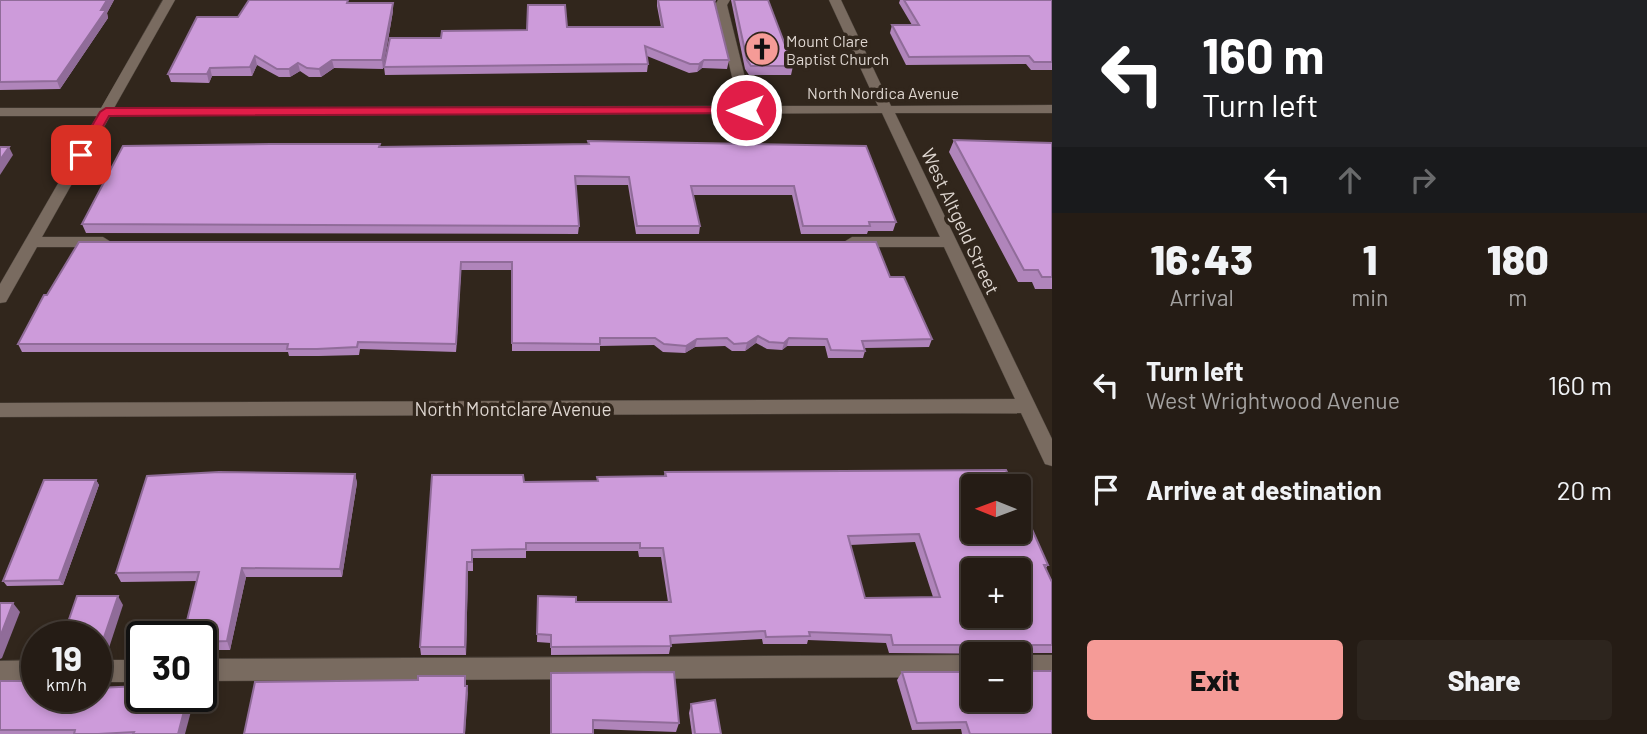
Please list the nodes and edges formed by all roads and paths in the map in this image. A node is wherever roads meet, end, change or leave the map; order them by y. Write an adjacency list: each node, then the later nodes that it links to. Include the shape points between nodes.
1 (169, 0): 8 (street)
2 (724, 0): 5 (street, via 721,5)
3 (835, 0): 6 (street, West Altgeld Street)
4 (1052, 109): 6 (street, North Nordica Avenue)
5 (746, 110): 6 (street, North Nordica Avenue); 8 (street, North Nordica Avenue)
6 (887, 110): 12 (street, West Altgeld Street)
7 (0, 112): 8 (street, North Nordica Avenue)
8 (106, 112): 9 (street)
9 (32, 242): 10 (street); 13 (street)
10 (115, 242)
11 (838, 242): 12 (street)
12 (950, 242): 14 (street, West Altgeld Street)
13 (0, 298)
14 (1027, 406): 15 (street, North Montclare Avenue); 16 (street, West Altgeld Street)
15 (0, 411)
16 (1052, 459)
17 (961, 666): 20 (street)
18 (1031, 666): 19 (street)
19 (1052, 666)
20 (217, 670)
21 (0, 671): 22 (street)
22 (21, 671)

